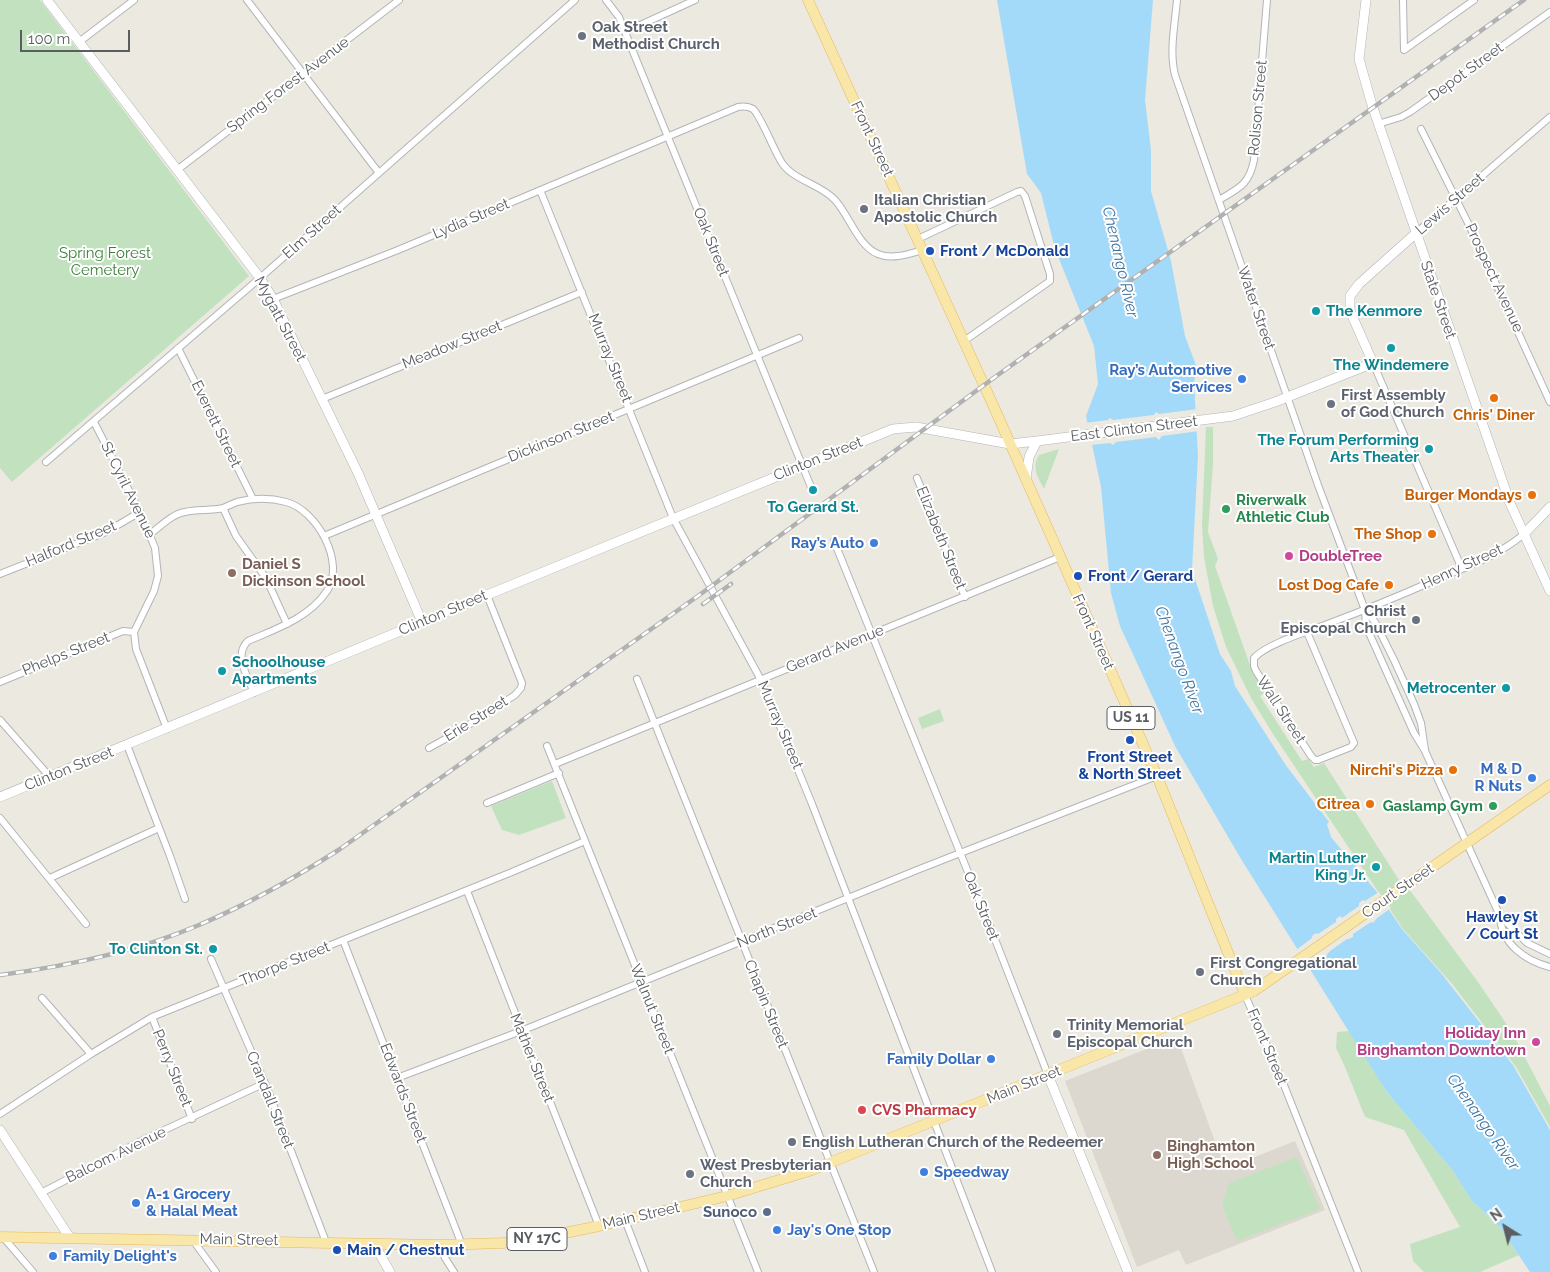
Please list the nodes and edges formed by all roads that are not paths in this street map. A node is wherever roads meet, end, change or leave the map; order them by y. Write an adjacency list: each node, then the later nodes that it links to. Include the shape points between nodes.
1 (47, 0): 16 (street, Mygatt Street)
2 (134, 0): 16 (street)
3 (247, 0): 17 (street)
4 (399, 0): 17 (street, Spring Forest Avenue)
5 (576, 0): 23 (street, Elm Street)
6 (606, 0): 15 (street, Oak Street)
7 (696, 0): 15 (street)
8 (808, 0): 28 (main road, Front Street / US 11)
9 (1177, 0): 26 (street, Water Street, via 1172,64)
10 (1267, 0): 26 (street, Rolison Street, via 1254,160 1245,182)
11 (1366, 0): 19 (street, State Street, via 1359,59)
12 (1403, 0): 13 (street, via 1404,50)
13 (1474, 0)
14 (1550, 12): 19 (street, Depot Street, via 1410,112)
15 (626, 32): 21 (street, Oak Street)
16 (80, 42): 22 (street, Mygatt Street)
17 (302, 74): 22 (street, Spring Forest Avenue); 23 (street)
18 (1550, 117): 25 (street, Lewis Street)
19 (1378, 124): 27 (street, State Street)
20 (1421, 129): 25 (street, Prospect Avenue)
21 (668, 136): 24 (street, Lydia Street); 29 (street, Lydia Street, via 746,106 758,117 785,168 836,200 859,236 876,254 897,256); 36 (street, Oak Street)
22 (177, 170): 30 (street, Mygatt Street)
23 (379, 173): 30 (street, Elm Street)
24 (540, 190): 31 (street, Murray Street); 32 (street, Lydia Street)
25 (1456, 198): 27 (street, Lewis Street); 40 (street, Prospect Avenue)
26 (1219, 200): 38 (street, Water Street)
27 (1415, 234): 37 (street, Lewis Street, via 1352,292 1350,310); 58 (street, State Street, via 1503,485)
28 (918, 239): 29 (main road, Front Street / US 11); 34 (street, via 1017,192 1025,196 1050,281)
29 (923, 250): 34 (main road, Front Street / US 11)
30 (260, 278): 32 (street, Mygatt Street); 35 (street, Elm Street)
31 (582, 292): 39 (street, Meadow Street); 41 (street, Murray Street)
32 (272, 299): 39 (street, Mygatt Street)
33 (798, 338): 36 (street, Dickinson Street)
34 (964, 341): 45 (main road, Front Street / US 11)
35 (178, 348): 42 (street, Elm Street); 51 (street, Everett Street)
36 (757, 356): 41 (street, Dickinson Street); 47 (street, Oak Street)
37 (1373, 363): 38 (street, East Clinton Street); 62 (street)
38 (1287, 397): 44 (street, East Clinton Street, via 1216,419); 67 (street, Water Street)
39 (322, 399): 55 (street, Mygatt Street)
40 (1550, 402)
41 (630, 409): 55 (street, Dickinson Street); 56 (street, Murray Street)
42 (94, 422): 46 (street, Elm Street); 54 (street, St Cyril Avenue)
43 (887, 431): 45 (street, East Clinton Street, via 916,427); 47 (street, Clinton Street)
44 (1037, 441): 45 (street, East Clinton Street); 49 (street, via 1029,457)
45 (1010, 444): 49 (main road, Front Street / US 11)
46 (46, 462)
47 (802, 466): 50 (street, Oak Street); 56 (street, Clinton Street)
48 (917, 478): 66 (street, Elizabeth Street)
49 (1026, 479): 61 (main road, Front Street / US 11)
50 (811, 487)
51 (253, 499): 53 (street); 59 (street, via 287,502 312,519)
52 (1550, 507): 58 (street, Henry Street)
53 (223, 508): 57 (street, via 180,513); 69 (street, via 236,536 266,578)
54 (140, 512): 57 (street, St Cyril Avenue); 63 (street, Halford Street, via 106,532)
55 (376, 513): 59 (street, Dickinson Street); 68 (street, Mygatt Street)
56 (673, 518): 65 (street, Clinton Street); 75 (street, Murray Street)
57 (150, 534): 70 (street, St Cyril Avenue, via 158,576)
58 (1524, 534): 62 (street, Henry Street, via 1512,544); 64 (street, State Street)
59 (324, 536): 69 (street, via 334,570 328,591 313,607)
60 (834, 541): 72 (street, Oak Street)
61 (1060, 558): 66 (street, Gerard Avenue); 87 (main road, Front Street / US 11)
62 (1462, 569): 67 (street, Henry Street)
63 (0, 574)
64 (1550, 591)
65 (487, 595): 68 (street, Clinton Street); 83 (street, Erie Street, via 522,682 521,688 515,695)
66 (965, 597): 72 (street, Gerard Avenue)
67 (1365, 610): 71 (street, Henry Street); 84 (street, Water Street, via 1366,626); 84 (street, Water Street, via 1375,622 1414,704 1422,723)
68 (422, 622): 77 (street, Clinton Street)
69 (288, 624): 77 (street, via 248,641 240,651)
70 (134, 632): 76 (street, Phelps Street, via 123,631); 80 (street, via 136,649)
71 (1307, 632): 73 (street, Henry Street); 73 (street, Wall Street, via 1354,743 1350,748 1315,760 1310,756 1256,671)
72 (872, 635): 75 (street, Gerard Avenue); 96 (street, Oak Street)
73 (1254, 658)
74 (637, 679): 79 (street, Chapin Street)
75 (761, 680): 79 (street, Gerard Avenue); 100 (street, Murray Street)
76 (0, 682)
77 (254, 693): 80 (street, Clinton Street)
78 (1, 724): 88 (street)
79 (655, 724): 85 (street, Gerard Avenue); 104 (street, Chapin Street)
80 (167, 729): 81 (street, Clinton Street)
81 (127, 745): 88 (street, Clinton Street); 93 (street)
82 (547, 746): 85 (street, Walnut Street)
83 (429, 748)
84 (1425, 751): 95 (street, Water Street)
85 (555, 764): 86 (street, Walnut Street)
86 (558, 773): 91 (street); 94 (street, Walnut Street)
87 (1157, 776): 96 (street, North Street); 110 (main road, Front Street / US 11)
88 (50, 777): 90 (street, Clinton Street)
89 (1550, 785): 95 (main road, Court Street)
90 (0, 797)
91 (487, 803)
92 (0, 818): 97 (street)
93 (159, 828): 97 (street); 99 (street)
94 (585, 841): 98 (street, Thorpe Street); 108 (street, Walnut Street)
95 (1466, 843): 101 (street, Water Street); 110 (main road, Court Street)
96 (960, 854): 100 (street, North Street); 115 (street, Oak Street)
97 (50, 878): 102 (street)
98 (467, 891): 103 (street, Thorpe Street); 113 (street, Mather Street)
99 (185, 898)
100 (848, 899): 104 (street, North Street); 120 (street, Murray Street)
101 (1500, 916): 105 (street, via 1527,943); 107 (street, via 1502,930 1514,947 1533,962)
102 (86, 924)
103 (343, 940): 109 (street, Thorpe Street); 116 (street, Edwards Street)
104 (741, 942): 108 (street, North Street); 122 (street, Chapin Street)
105 (1550, 954)
106 (211, 959): 109 (street, Crandall Street)
107 (1550, 967)
108 (640, 982): 113 (street, North Street); 124 (street, Walnut Street)
109 (224, 988): 112 (street, Thorpe Street); 117 (street, Crandall Street)
110 (1245, 995): 115 (main road, Main Street / NY 17C); 134 (street, Front Street, via 1282,1080)
111 (42, 998): 114 (street)
112 (152, 1017): 114 (street, Thorpe Street); 119 (street, Perry Street)
113 (521, 1031): 116 (street, North Street); 126 (street, Mather Street)
114 (91, 1054): 118 (street, Thorpe Street)
115 (1048, 1075): 120 (main road, Main Street / NY 17C); 143 (street, Oak Street)
116 (397, 1078): 133 (street, Edwards Street)
117 (265, 1083): 119 (street, Balcom Avenue); 130 (street, Crandall Street)
118 (0, 1114)
119 (192, 1119): 123 (street, Balcom Avenue, via 143,1140)
120 (934, 1121): 122 (main road, Main Street / NY 17C); 142 (street, Murray Street)
121 (0, 1130): 123 (street)
122 (830, 1163): 124 (main road, Main Street / NY 17C); 141 (street, Chapin Street)
123 (41, 1193): 128 (street)
124 (727, 1196): 125 (main road, Main Street / NY 17C); 140 (street, Walnut Street)
125 (625, 1220): 126 (main road, Main Street / NY 17C); 139 (street)
126 (598, 1226): 133 (main road, Main Street / NY 17C, via 530,1240)
127 (2, 1237): 128 (main road, Main Street / NY 17C); 135 (street)
128 (70, 1238): 129 (main road, Main Street / NY 17C)
129 (192, 1239): 130 (main road, Main Street / NY 17C); 136 (street)
130 (326, 1242): 131 (main road, Main Street / NY 17C)
131 (374, 1244): 132 (main road, Main Street / NY 17C); 137 (street)
132 (440, 1245): 133 (main road, Main Street / NY 17C); 138 (street)
133 (462, 1245)
134 (1356, 1271)
135 (33, 1272)
136 (216, 1272)
137 (390, 1272)
138 (454, 1272)
139 (645, 1272)
140 (758, 1272)
141 (874, 1272)
142 (992, 1272)
143 (1128, 1272)

